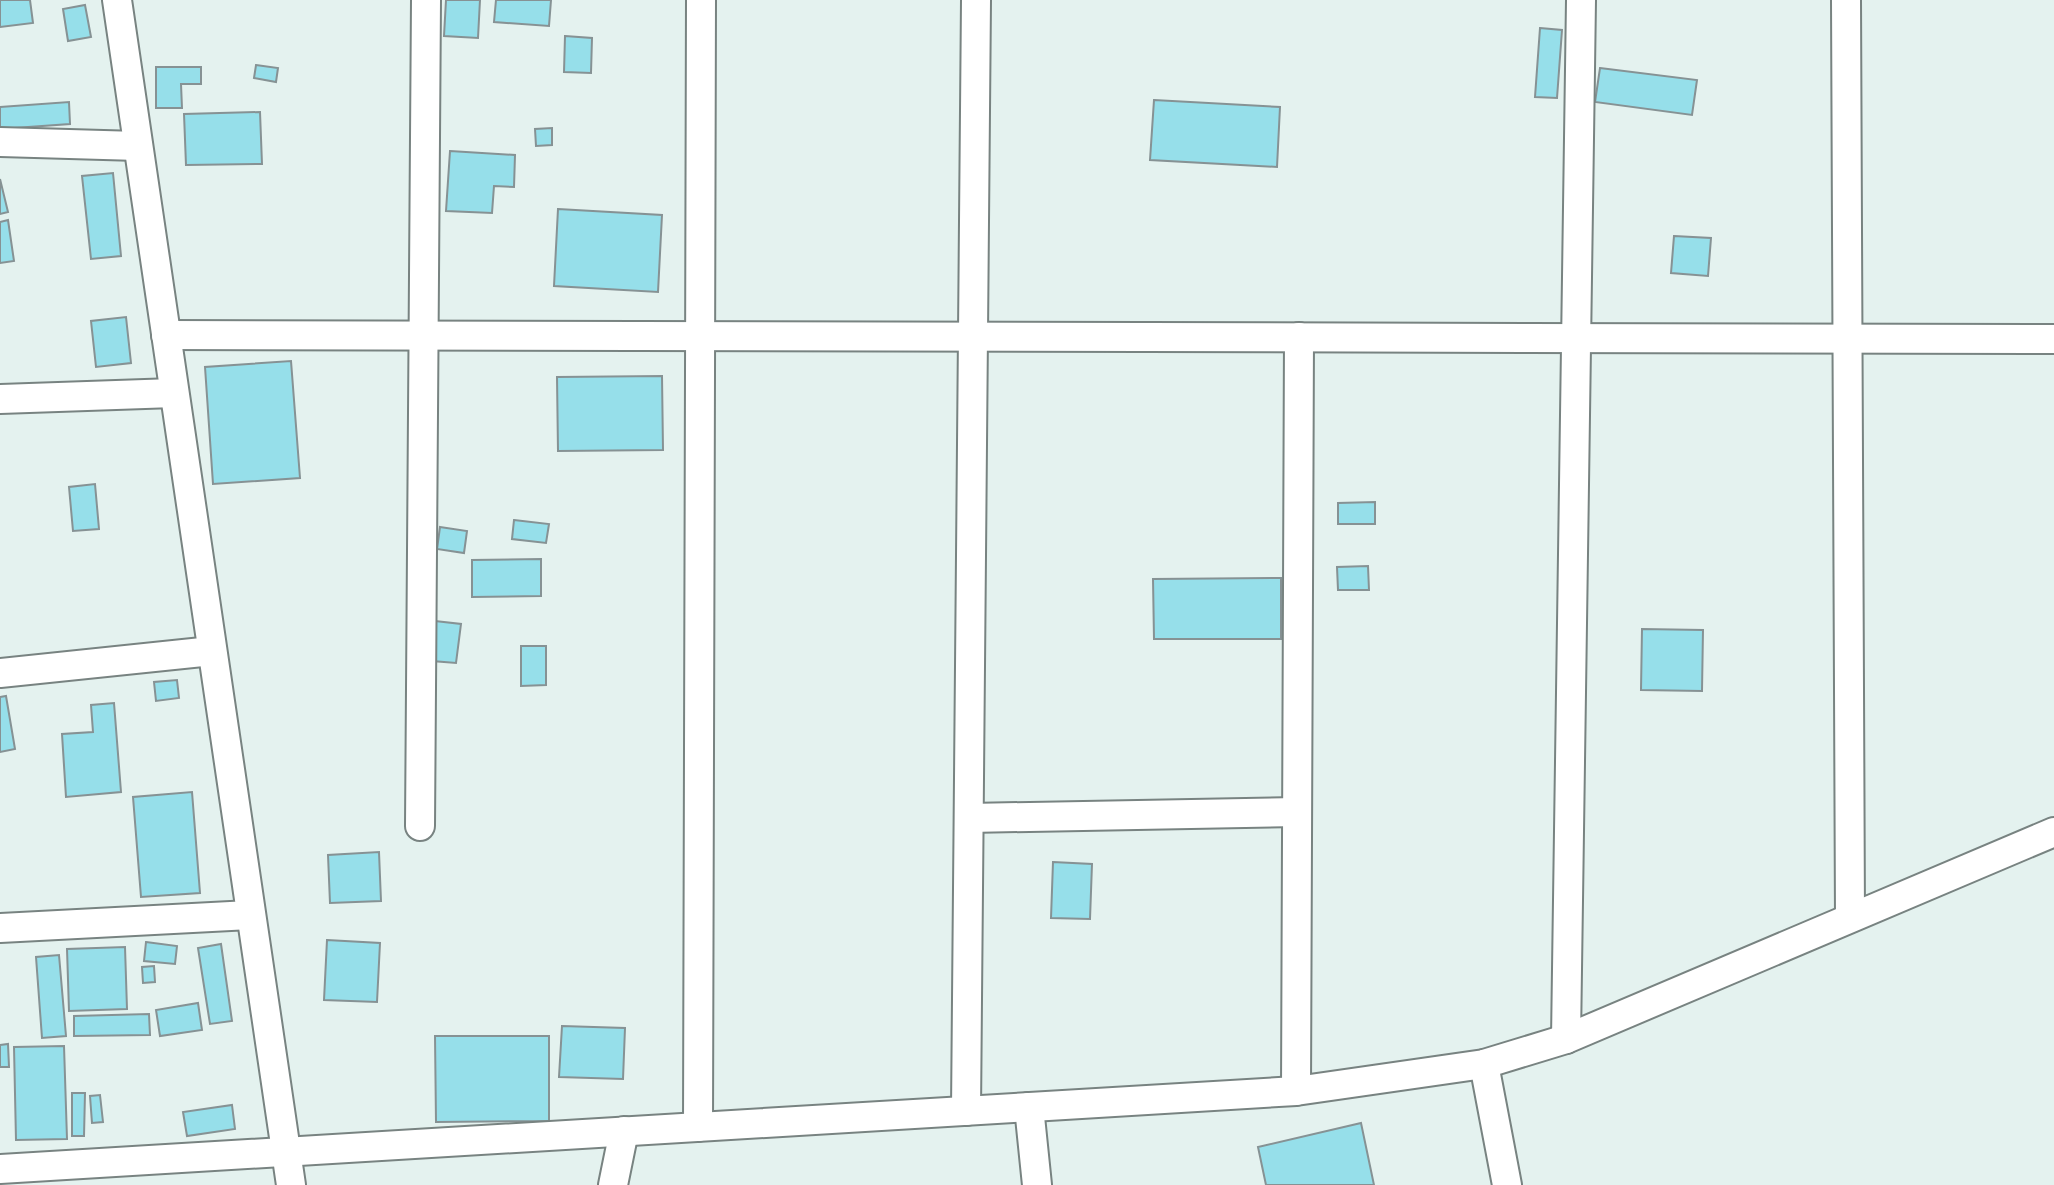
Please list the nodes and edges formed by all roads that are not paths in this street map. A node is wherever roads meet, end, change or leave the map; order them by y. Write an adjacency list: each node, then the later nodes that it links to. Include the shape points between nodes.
1 (117, 0): 8 (street)
2 (426, 0): 10 (street)
3 (701, 0): 11 (street)
4 (976, 0): 12 (street)
5 (1581, 0): 14 (street)
6 (1846, 0): 15 (street)
7 (0, 142): 8 (street)
8 (138, 146): 9 (street)
9 (166, 335): 10 (street); 17 (street)
10 (423, 335): 11 (street); 23 (street)
11 (700, 336): 12 (street); 33 (street)
12 (973, 337): 13 (street); 22 (street)
13 (1299, 337): 14 (street); 21 (street)
14 (1576, 338): 15 (street); 28 (street)
15 (1848, 339): 16 (street); 26 (street)
16 (2054, 339)
17 (174, 393): 18 (street); 19 (street)
18 (0, 399)
19 (212, 651): 20 (street); 25 (street)
20 (0, 673)
21 (1297, 812): 22 (street); 30 (street)
22 (969, 818): 32 (street)
23 (420, 826)
24 (2054, 832): 26 (street)
25 (250, 915): 27 (street); 35 (street)
26 (1850, 918): 28 (street)
27 (0, 928)
28 (1566, 1039): 29 (street)
29 (1484, 1064): 30 (street); 40 (street)
30 (1296, 1091): 31 (street)
31 (1029, 1107): 32 (street); 39 (street)
32 (966, 1111): 33 (street)
33 (698, 1127): 34 (street)
34 (624, 1131): 35 (street); 38 (street)
35 (285, 1152): 36 (street); 37 (street)
36 (0, 1169)
37 (291, 1185)
38 (613, 1185)
39 (1037, 1185)
40 (1507, 1185)

